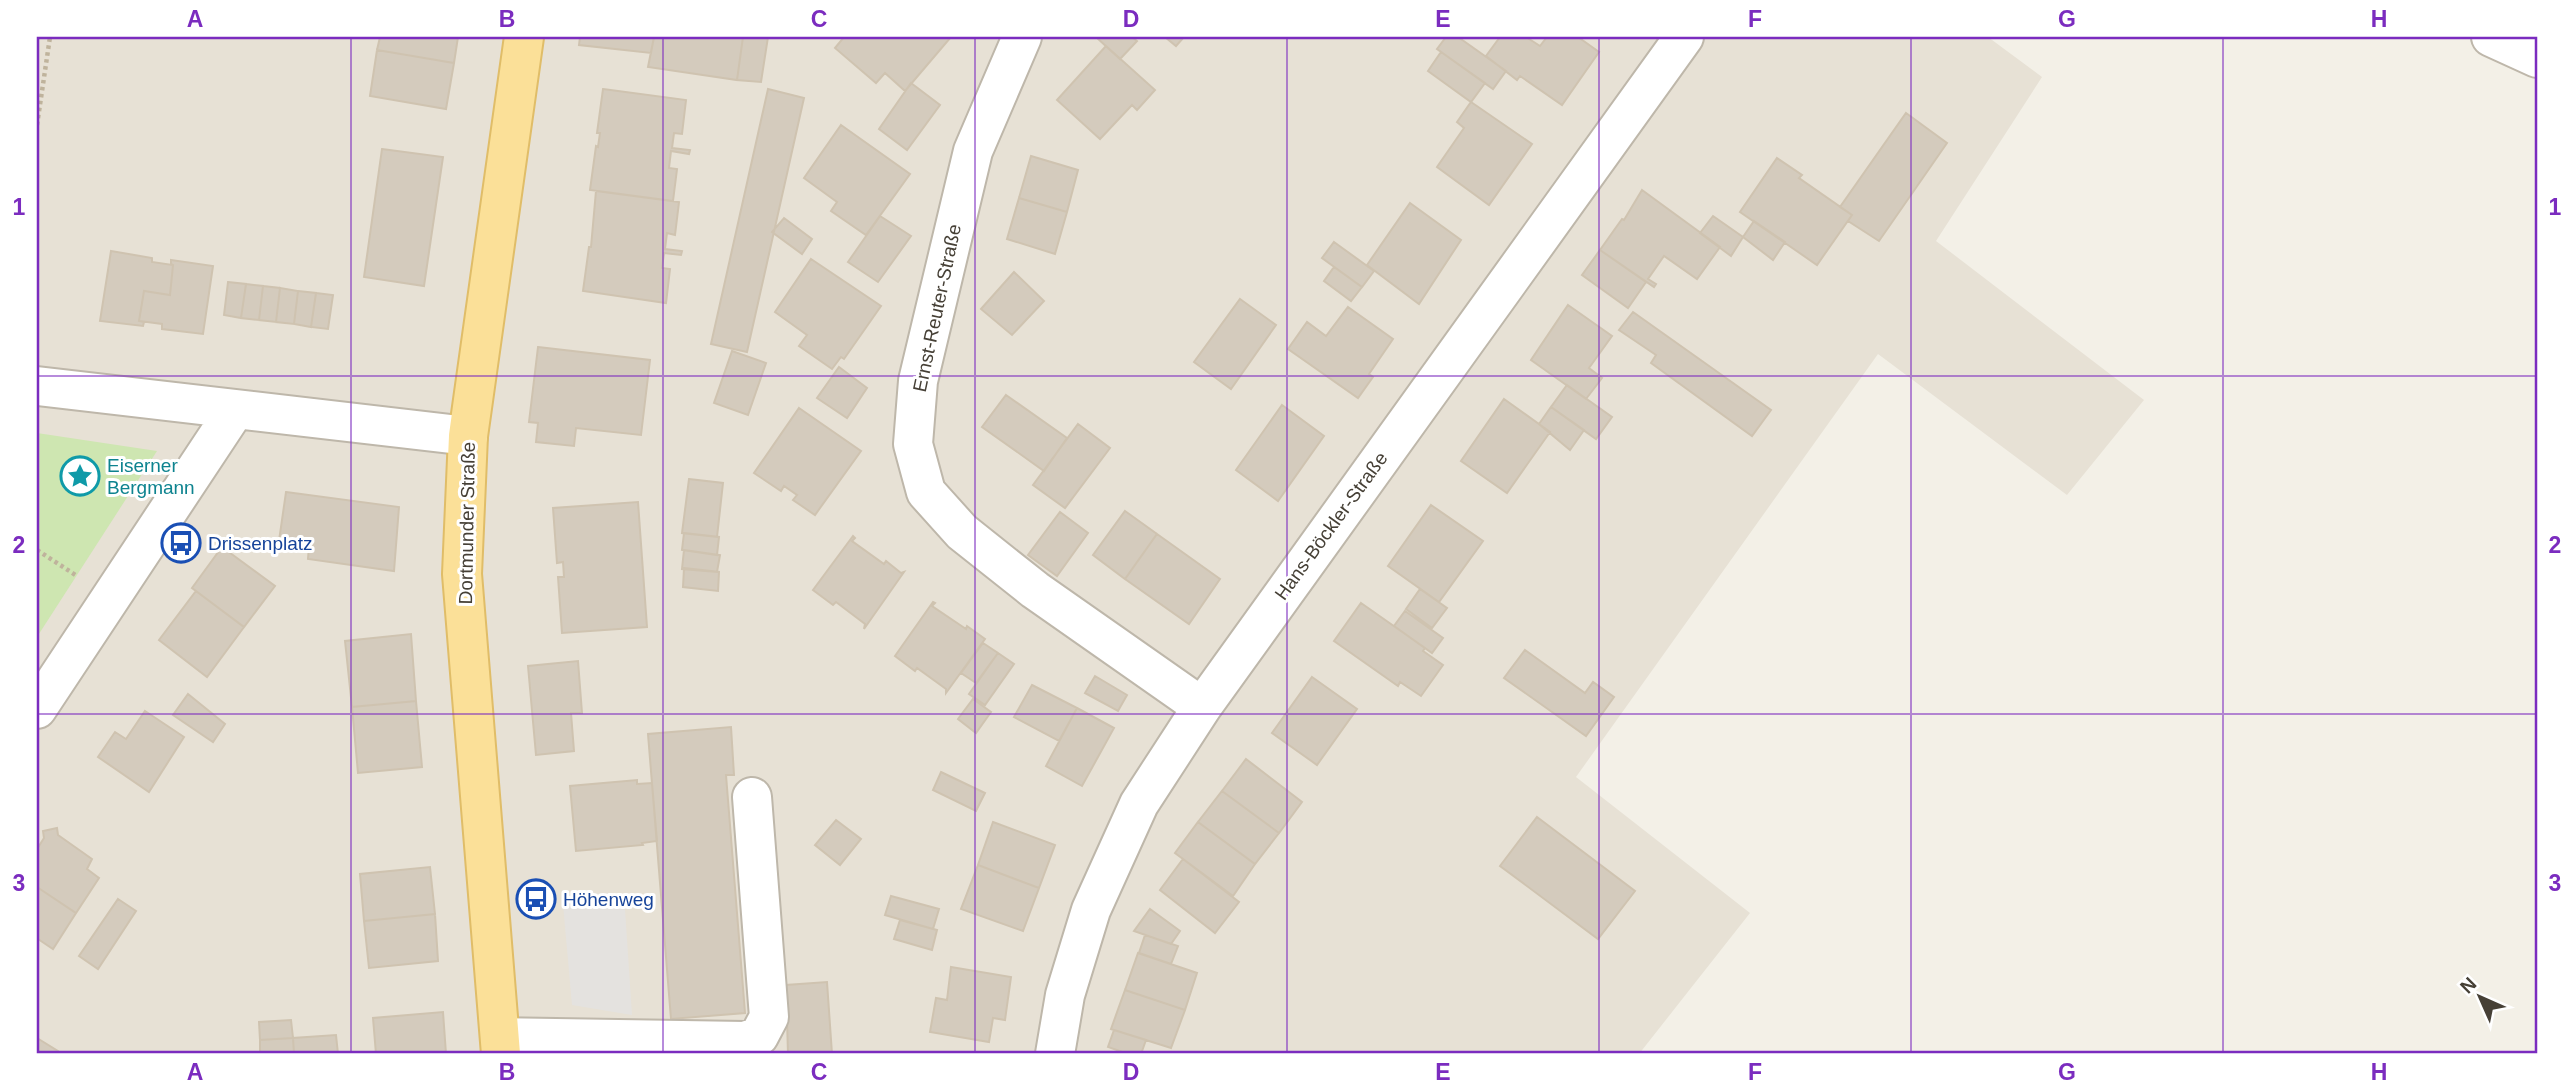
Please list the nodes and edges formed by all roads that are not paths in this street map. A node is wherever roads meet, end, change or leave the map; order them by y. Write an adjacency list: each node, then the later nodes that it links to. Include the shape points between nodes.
1 (524, 37): 8 (main road, Dortmunder Straße)
2 (1022, 37): 9 (street, Ernst-Reuter-Straße, via 973,151 918,381 913,444 926,492 962,532 1035,590)
3 (1684, 37): 9 (street, Hans-Böckler-Straße)
4 (2491, 37): 5 (street)
5 (2537, 58)
6 (37, 386): 7 (street)
7 (235, 411): 8 (street); 10 (street)
8 (468, 436): 12 (main road, Dortmunder Straße, via 462,574)
9 (1202, 706): 13 (street, Hans-Böckler-Straße, via 1139,804 1091,910 1065,995)
10 (37, 709)
11 (752, 797): 12 (street, via 769,1017 760,1036 745,1041)
12 (501, 1045)
13 (1055, 1054)

